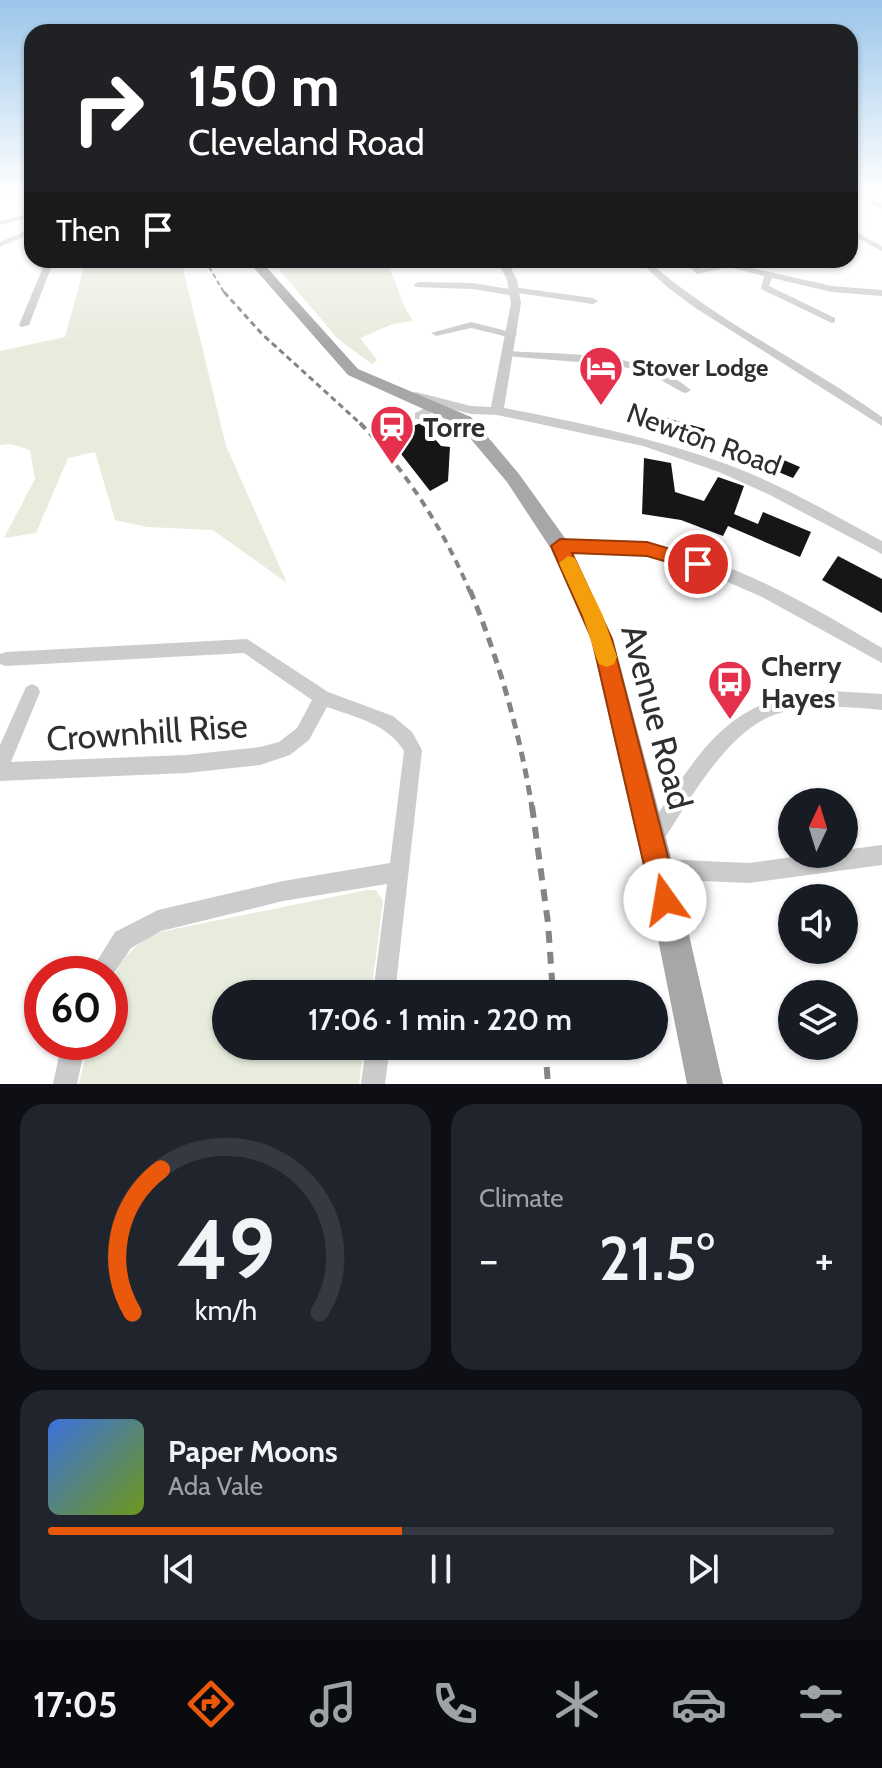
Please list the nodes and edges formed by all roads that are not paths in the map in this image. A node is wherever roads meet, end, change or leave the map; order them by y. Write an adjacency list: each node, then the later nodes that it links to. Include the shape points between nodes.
1 (47, 268): 14 (street)
2 (260, 268): 18 (main road, Newton Road)
3 (505, 268): 10 (street)
4 (652, 268): 23 (street, via 723,322)
5 (695, 268): 7 (street)
6 (736, 268): 8 (street)
7 (717, 269)
8 (768, 276): 11 (street); 13 (street, via 761,289)
9 (418, 285): 10 (street)
10 (514, 291): 12 (street); 16 (street)
11 (882, 293)
12 (593, 301)
13 (832, 320)
14 (24, 325)
15 (436, 333): 16 (street, via 471,325)
16 (512, 335): 17 (street)
17 (509, 354): 19 (street, via 614,362 650,370); 22 (street)
18 (353, 372): 20 (main road, Newton Road); 21 (main road)
19 (686, 390)
20 (399, 392): 21 (main road, Avenue Road); 22 (street, Newton Road)
21 (431, 413): 24 (main road, Avenue Road); 24 (main road, Avenue Road)
22 (492, 413): 24 (street); 26 (street, Newton Road, via 606,432 695,459 786,496)
23 (880, 418)
24 (473, 430): 25 (main road, Avenue Road)
25 (560, 546): 27 (street, via 618,546 669,554 785,603); 33 (main road, Avenue Road, via 602,639)
26 (882, 548)
27 (882, 656)
28 (6, 659): 30 (street, via 247,646)
29 (32, 692): 32 (street)
30 (323, 698): 32 (street, Crownhill Rise, via 303,734 284,749 260,756 186,764); 36 (street, via 393,723 413,750)
31 (882, 702): 33 (street, via 821,699 750,718 717,749)
32 (0, 769)
33 (651, 840): 35 (main road, Avenue Road)
34 (882, 855): 35 (street, via 749,873)
35 (659, 869): 43 (main road, Avenue Road)
36 (399, 872): 37 (street, via 283,891 158,921 123,940); 38 (street)
37 (112, 956)
38 (386, 980)
39 (70, 1060): 41 (street)
40 (376, 1060): 42 (street)
41 (65, 1084)
42 (373, 1084)
43 (705, 1084)

